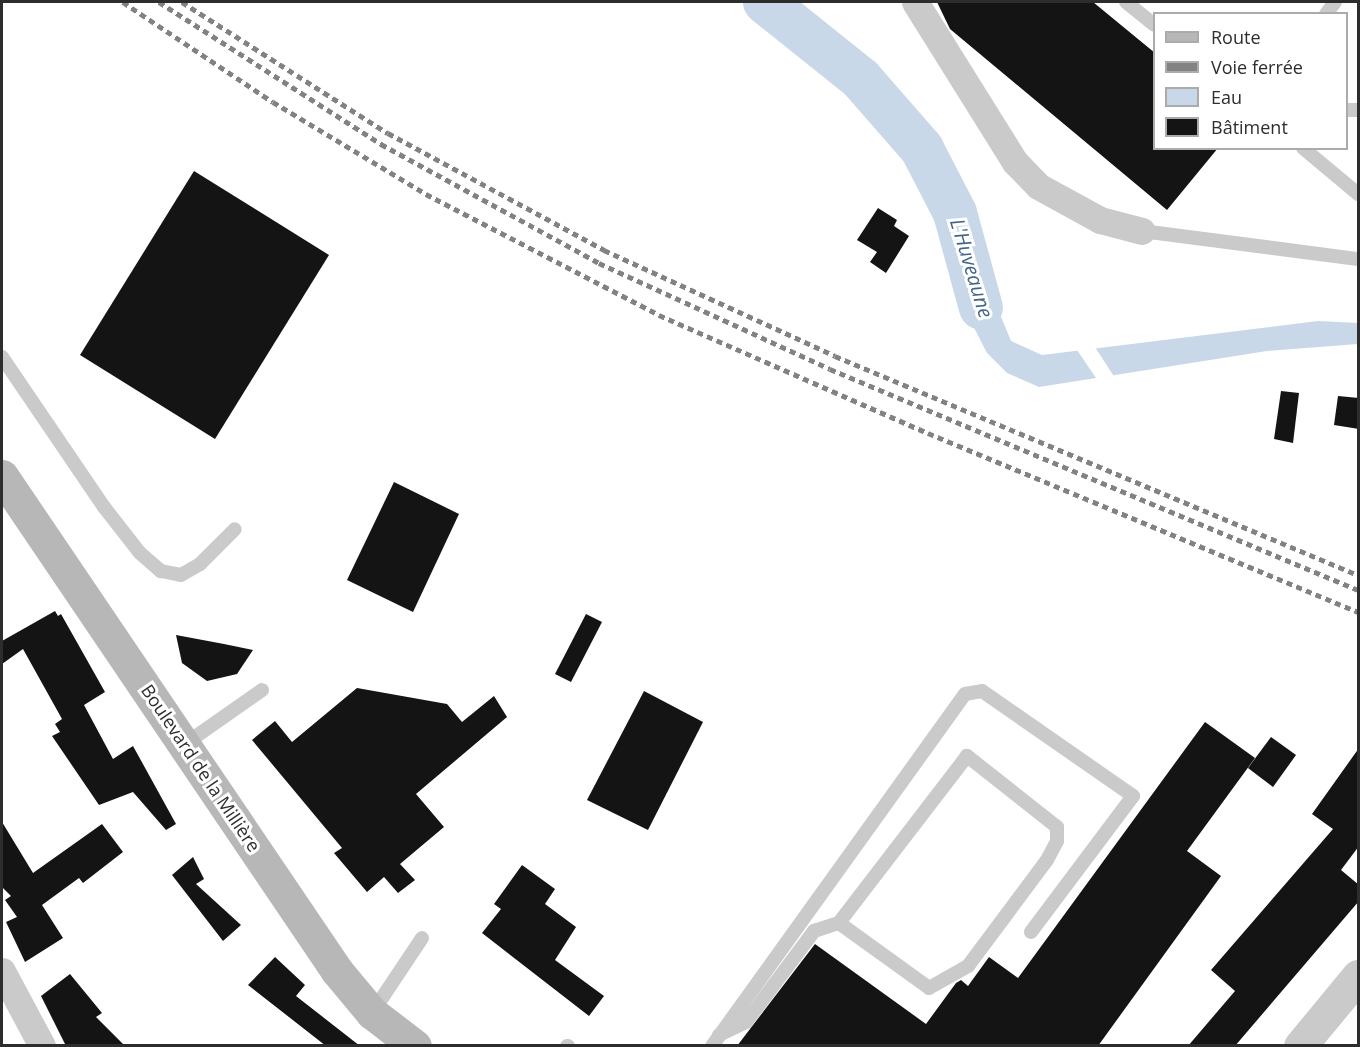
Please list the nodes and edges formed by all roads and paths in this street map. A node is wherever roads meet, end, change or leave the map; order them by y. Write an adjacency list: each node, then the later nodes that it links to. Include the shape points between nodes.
1 (915, 2): 6 (street, via 1015,162 1038,186 1100,220)
2 (1126, 2): 3 (lane)
3 (1153, 23)
4 (1305, 150): 5 (lane)
5 (1359, 194)
6 (1142, 231): 7 (lane)
7 (1359, 259)
8 (2, 357): 10 (lane, via 104,507 140,553 161,571 181,575 200,564)
9 (2, 476): 12 (main road, Boulevard de la Millière)
10 (235, 529)
11 (262, 690): 12 (lane)
12 (185, 744): 18 (main road, Boulevard de la Millière, via 337,971)
13 (839, 923): 13 (lane, via 929,988 968,966 1047,860 1057,841 1057,827 967,756); 19 (lane, via 814,931 746,1022)
14 (1031, 932): 19 (lane, via 1133,795 982,691 965,694)
15 (422, 938): 18 (lane)
16 (2, 971): 20 (street)
17 (1359, 976): 22 (street)
18 (372, 1013): 21 (main road, Boulevard de la Millière)
19 (715, 1040)
20 (42, 1046)
21 (416, 1046)
22 (1300, 1046)

